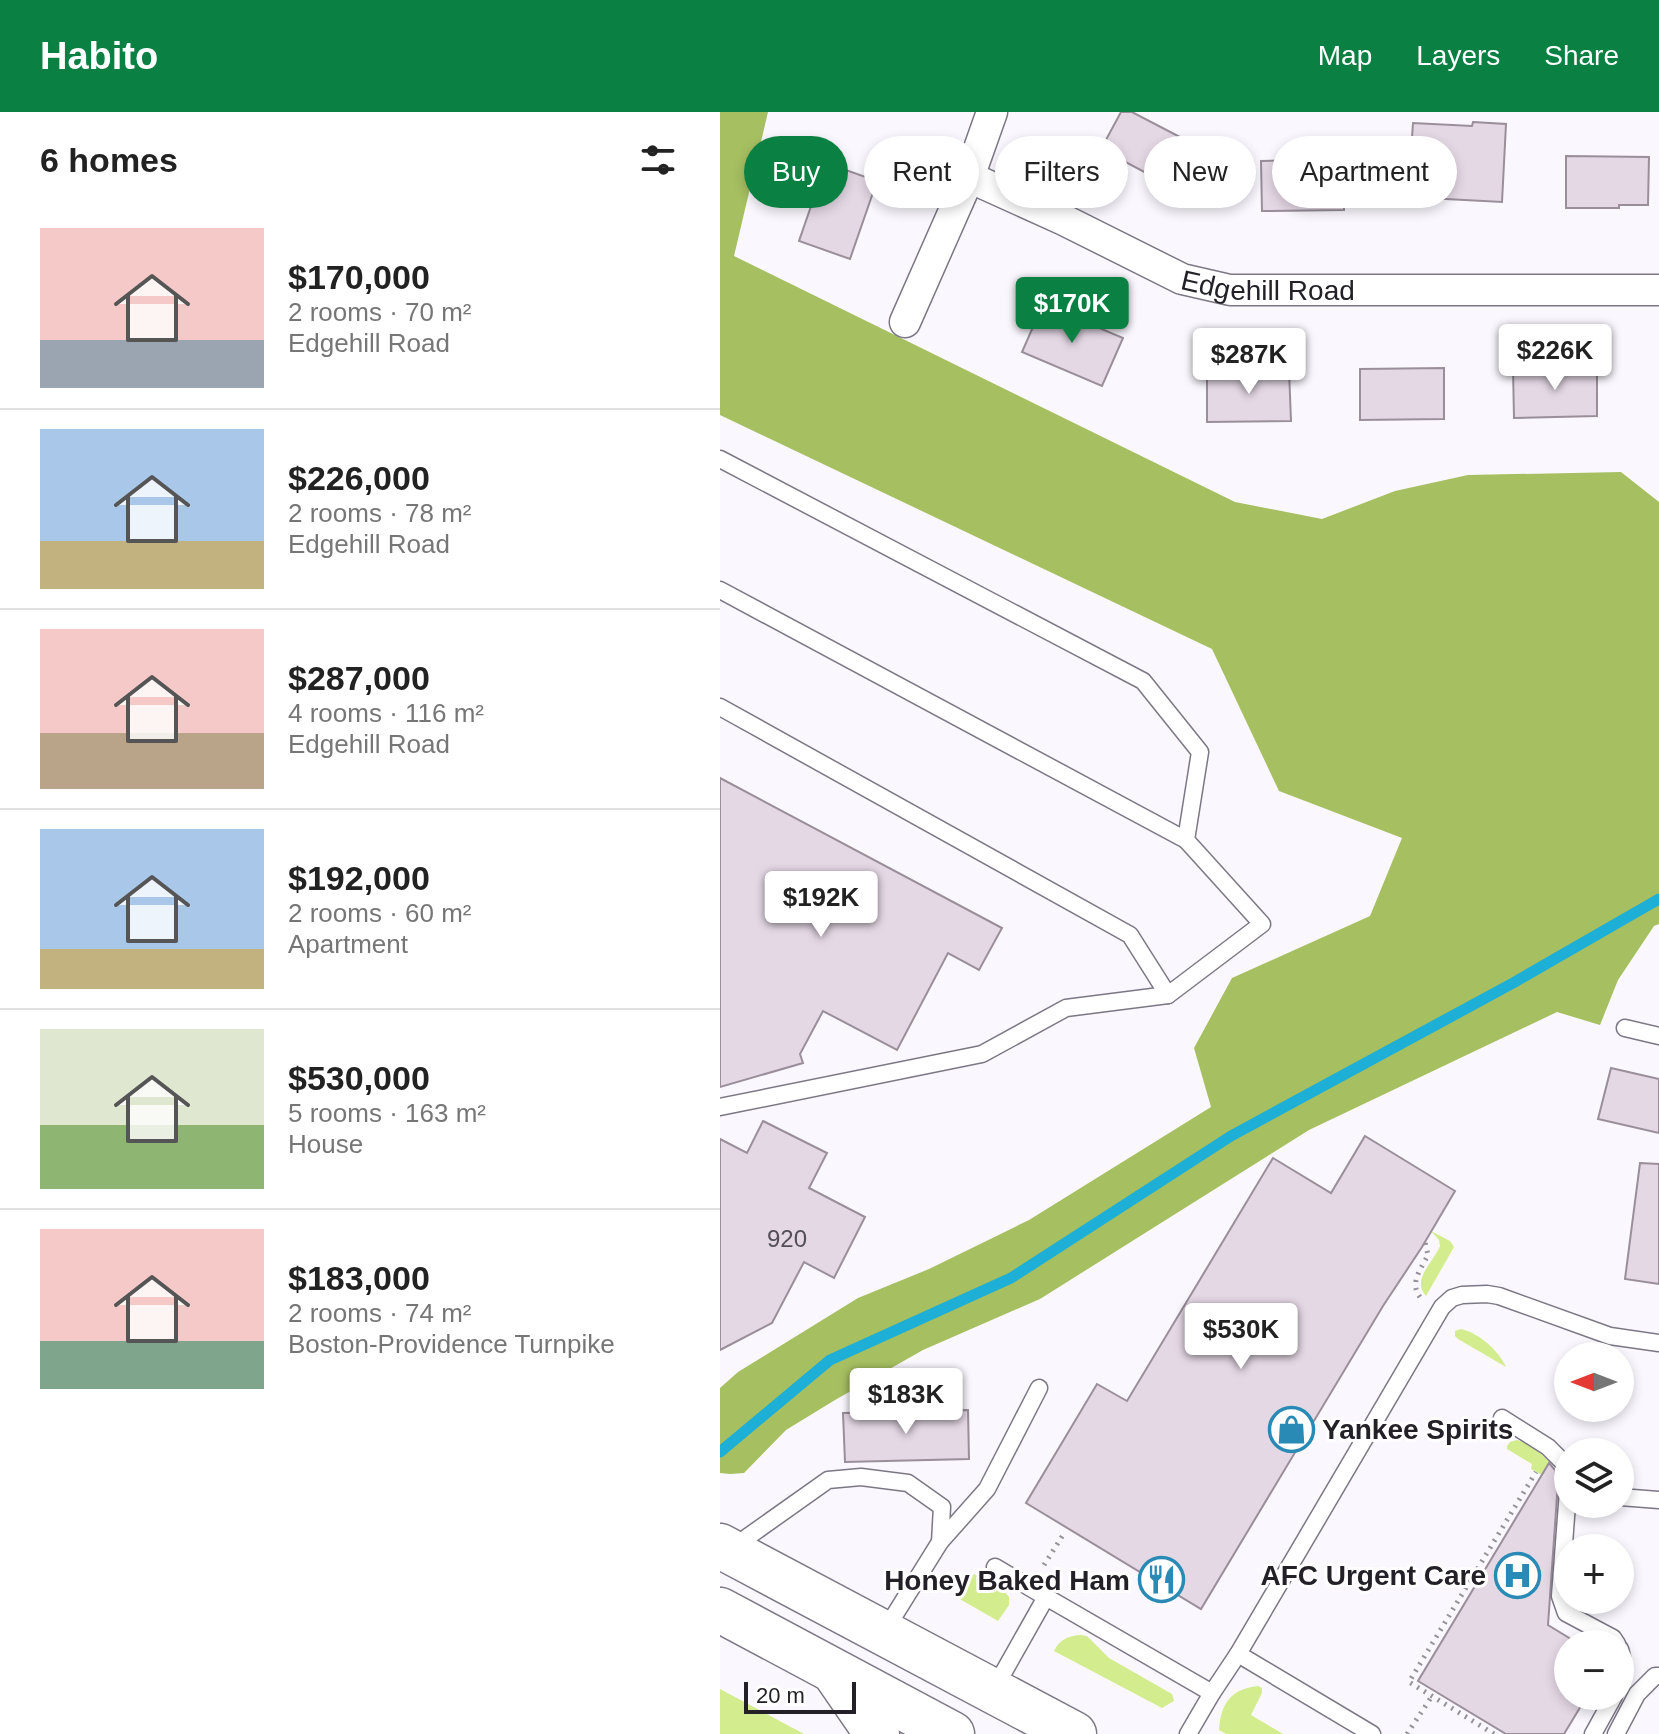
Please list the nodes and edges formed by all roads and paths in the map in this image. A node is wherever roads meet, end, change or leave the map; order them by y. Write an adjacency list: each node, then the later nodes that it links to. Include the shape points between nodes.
1 (992, 112): 2 (street)
2 (979, 149)
3 (979, 182): 5 (street, Edgehill Road, via 1182,279 1230,290)
4 (955, 208): 6 (street)
5 (1659, 290)
6 (905, 322)
7 (720, 459): 10 (lane, via 1143,681 1200,752)
8 (720, 590): 10 (lane)
9 (720, 707): 11 (lane, via 1130,935)
10 (1186, 840): 11 (lane, via 1262,924)
11 (1168, 995): 14 (lane, via 1066,1008 982,1054)
12 (1625, 1028): 13 (lane)
13 (1659, 1036)
14 (720, 1107)
15 (1425, 1242): 16 (path, via 1428,1255 1415,1280)
16 (1424, 1300)
17 (1659, 1343): 34 (lane, via 1600,1333 1499,1296 1452,1298)
18 (1039, 1388): 26 (lane, via 987,1489)
19 (1502, 1418): 20 (lane)
20 (1554, 1453)
21 (1536, 1472): 39 (path, via 1409,1682)
22 (1634, 1498): 23 (lane)
23 (1659, 1500)
24 (1566, 1518): 32 (lane, via 1562,1606)
25 (1063, 1535): 29 (path)
26 (940, 1542): 27 (lane, via 942,1507 908,1483 861,1477 828,1480); 33 (lane)
27 (724, 1548): 33 (main road)
28 (995, 1567): 29 (lane)
29 (1030, 1588): 30 (lane)
30 (1046, 1597): 37 (lane); 38 (lane)
31 (720, 1610): 35 (main road)
32 (1598, 1630)
33 (883, 1634): 37 (main road)
34 (1238, 1654): 38 (lane); 45 (lane)
35 (834, 1671): 41 (main road); 42 (main road)
36 (1659, 1676): 49 (lane, via 1637,1694)
37 (992, 1692): 43 (main road)
38 (1212, 1693): 44 (lane)
39 (1432, 1696): 46 (path); 47 (path)
40 (1606, 1710): 48 (lane)
41 (877, 1734)
42 (952, 1734)
43 (1074, 1734)
44 (1188, 1734)
45 (1372, 1734)
46 (1407, 1734)
47 (1494, 1734)
48 (1593, 1734)
49 (1616, 1734)

